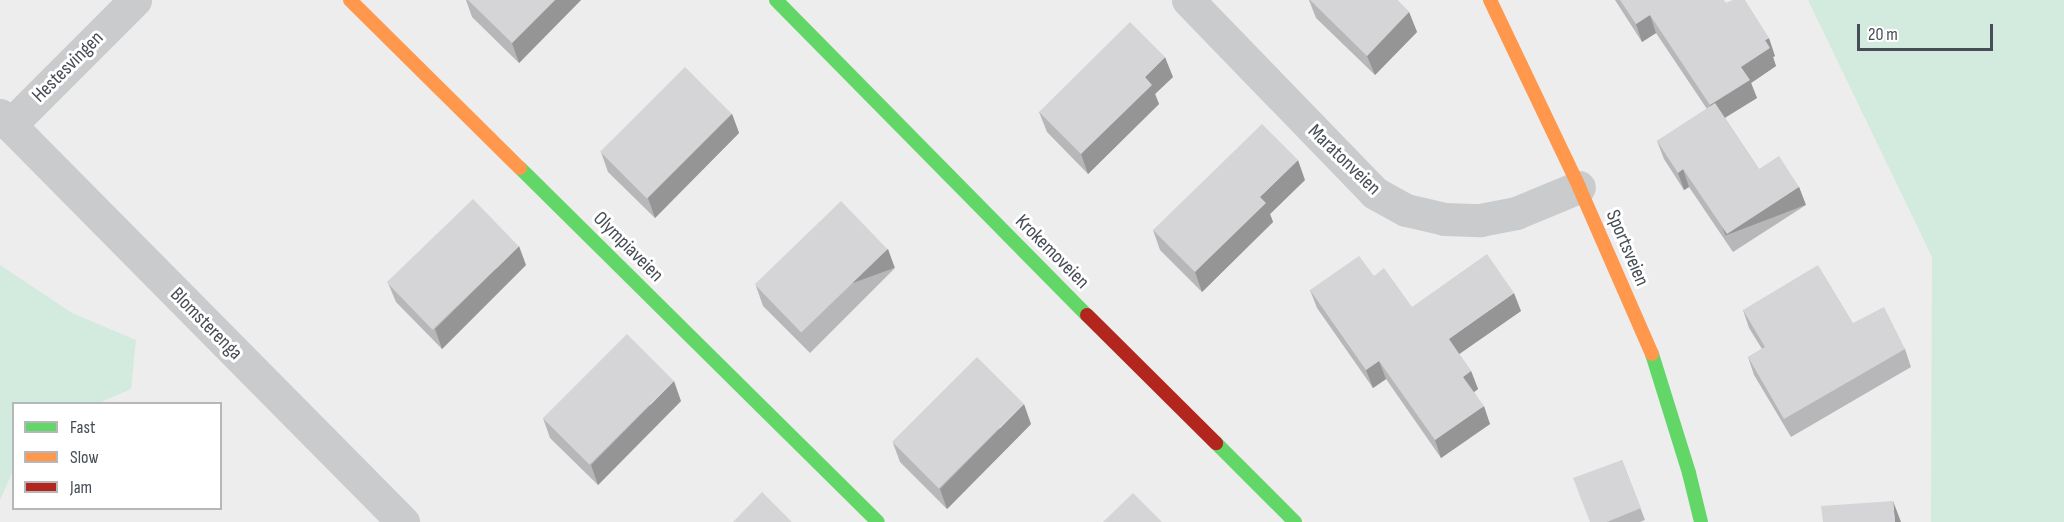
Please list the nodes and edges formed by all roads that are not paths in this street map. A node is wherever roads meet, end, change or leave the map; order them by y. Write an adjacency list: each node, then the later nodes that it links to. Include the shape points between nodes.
1 (135, 0): 6 (street, Hestesvingen)
2 (350, 0): 9 (street, Olympiaveien)
3 (1188, 0): 7 (street, Maratonveien, via 1366,185 1406,210 1444,219 1480,220 1516,213)
4 (1490, 0): 7 (street, Sportsveien)
5 (777, 3): 10 (street, Krokemoveien)
6 (5, 120): 8 (street, Blomsterenga)
7 (1579, 187): 11 (street, Sportsveien, via 1654,359)
8 (403, 522)
9 (878, 522)
10 (1295, 522)
11 (1701, 522)

